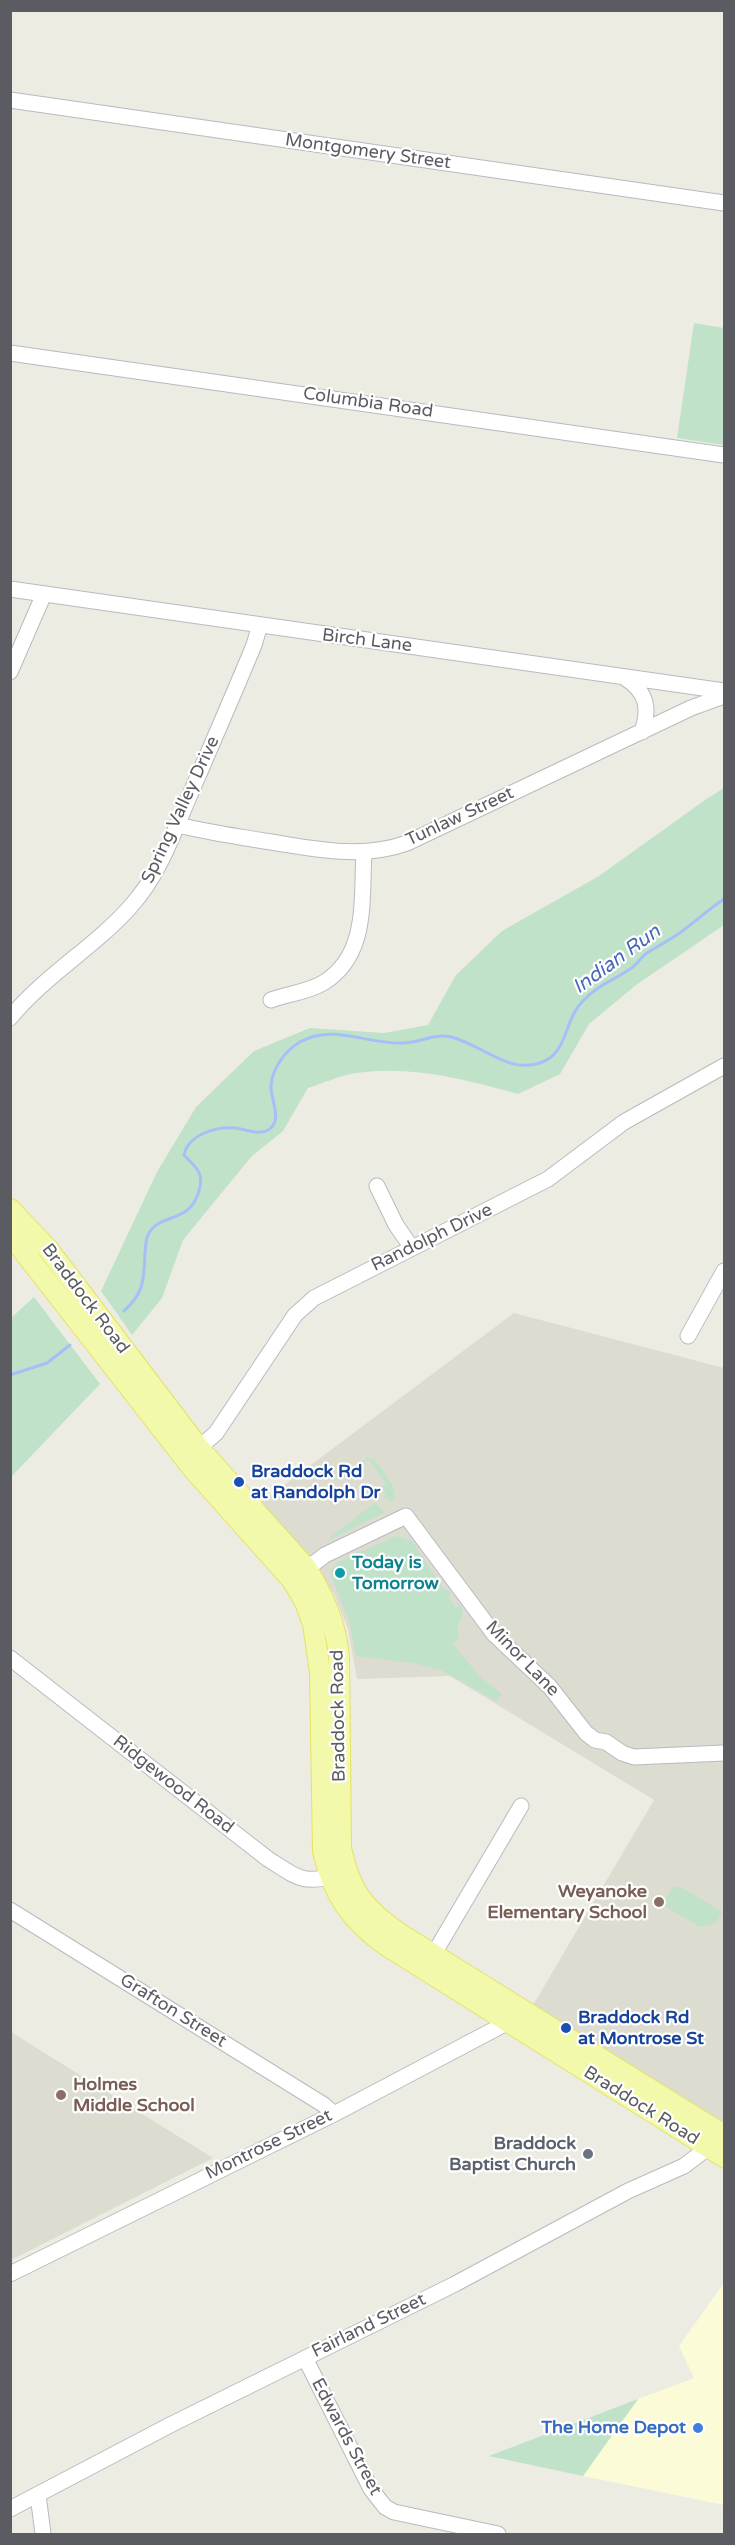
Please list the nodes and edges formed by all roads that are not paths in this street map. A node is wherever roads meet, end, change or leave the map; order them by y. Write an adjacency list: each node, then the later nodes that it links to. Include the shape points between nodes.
1 (10, 100): 2 (street, Montgomery Street)
2 (724, 203)
3 (10, 353): 4 (street, Columbia Road)
4 (724, 455)
5 (10, 589): 6 (street, Birch Lane)
6 (44, 594): 7 (street, Birch Lane); 8 (street)
7 (260, 625): 9 (street, Birch Lane); 12 (street, Spring Valley Drive)
8 (10, 672)
9 (623, 676): 10 (street, Birch Lane); 11 (street, via 645,700)
10 (724, 694): 11 (street, Tunlaw Street)
11 (642, 732): 13 (street, Tunlaw Street, via 407,843)
12 (178, 825): 13 (street, Tunlaw Street, via 317,849); 15 (street, Spring Valley Drive, via 154,874 131,906)
13 (364, 853): 14 (street, via 359,930 349,960 323,982)
14 (271, 1000)
15 (10, 1018)
16 (724, 1066): 20 (street, Randolph Drive, via 624,1122 548,1179)
17 (376, 1186): 20 (street)
18 (10, 1209): 23 (main road, Braddock Road, via 48,1249)
19 (10, 1234): 23 (main road, Braddock Road)
20 (412, 1248): 23 (street, Randolph Drive, via 306,1304 285,1329 229,1415)
21 (724, 1270): 22 (street)
22 (688, 1336)
23 (192, 1454): 24 (main road, Braddock Road)
24 (300, 1575): 26 (street, Minor Lane, via 325,1555 406,1516 494,1634 550,1687 586,1733 634,1757); 28 (main road, Braddock Road, via 318,1648 321,1831)
25 (10, 1658): 28 (street, Ridgewood Road, via 268,1859 308,1881)
26 (724, 1753)
27 (521, 1806): 30 (street)
28 (338, 1877): 30 (main road, Braddock Road)
29 (10, 1910): 33 (street, Grafton Street)
30 (429, 1961): 31 (main road, Braddock Road); 32 (main road, Braddock Road)
31 (525, 2012): 32 (street, Montrose Street); 34 (main road, Braddock Road)
32 (508, 2022): 33 (street, Montrose Street); 34 (main road, Braddock Road)
33 (334, 2114): 36 (street, Montrose Street)
34 (716, 2137): 35 (main road, Braddock Road); 37 (street, Fairland Street, via 684,2166)
35 (724, 2157)
36 (10, 2274)
37 (305, 2358): 38 (street, Fairland Street); 41 (street, Edwards Street, via 371,2488 385,2507 410,2517)
38 (38, 2495): 39 (street, Fairland Street); 40 (street)
39 (10, 2509)
40 (43, 2535)
41 (498, 2535)

